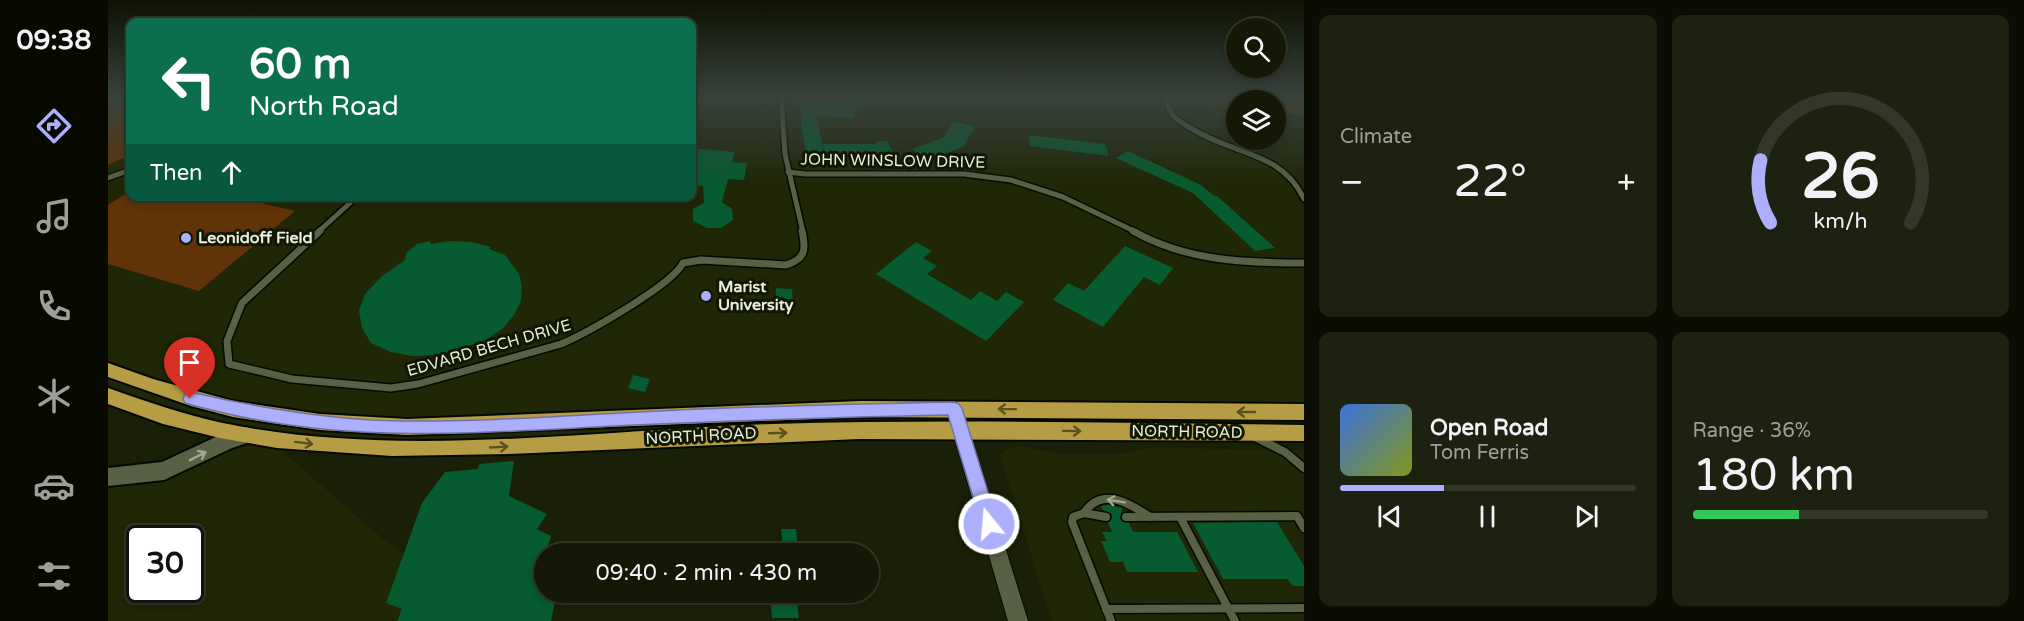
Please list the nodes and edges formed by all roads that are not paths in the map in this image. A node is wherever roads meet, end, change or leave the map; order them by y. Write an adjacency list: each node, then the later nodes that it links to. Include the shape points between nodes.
1 (781, 126): 4 (lane)
2 (1191, 126): 6 (lane, via 1214,142 1268,160 1289,176)
3 (126, 171): 5 (lane)
4 (788, 172): 7 (lane, EDVARD BECH DRIVE, via 805,243 801,260 786,265 701,260 683,263 679,271 605,323 561,344 391,388 292,379 229,364 225,350 242,303); 8 (lane, JOHN WINSLOW DRIVE, via 964,174 1011,180 1063,197 1172,248 1248,263)
5 (108, 178)
6 (1304, 199)
7 (351, 201)
8 (1304, 263)
9 (108, 370): 11 (highway, NORTH ROAD, via 190,399 277,417 349,425 425,428)
10 (108, 396): 16 (highway, via 179,420)
11 (954, 408): 12 (highway, NORTH ROAD, one-way to 11); 13 (street)
12 (1304, 412)
13 (961, 430): 14 (highway, NORTH ROAD, one-way to 14); 16 (highway, NORTH ROAD, one-way to 13, via 320,445 423,449 795,432); 28 (street)
14 (1244, 433): 15 (highway, NORTH ROAD); 17 (lane, via 1285,452)
15 (1304, 433)
16 (246, 435): 18 (street, NORTH ROAD, one-way to 16, via 172,468)
17 (1304, 468)
18 (115, 476)
19 (1084, 513): 20 (lane); 22 (lane, one-way to 19, via 1116,499 1093,501); 26 (lane, via 1073,517 1072,522)
20 (1106, 517)
21 (1126, 517): 22 (lane)
22 (1150, 517): 23 (lane)
23 (1180, 517): 24 (lane, via 1297,516); 27 (lane)
24 (1304, 528)
25 (1304, 608): 27 (lane)
26 (1106, 609): 27 (lane); 29 (lane)
27 (1229, 609): 30 (lane)
28 (1018, 621)
29 (1111, 621)
30 (1235, 621)

